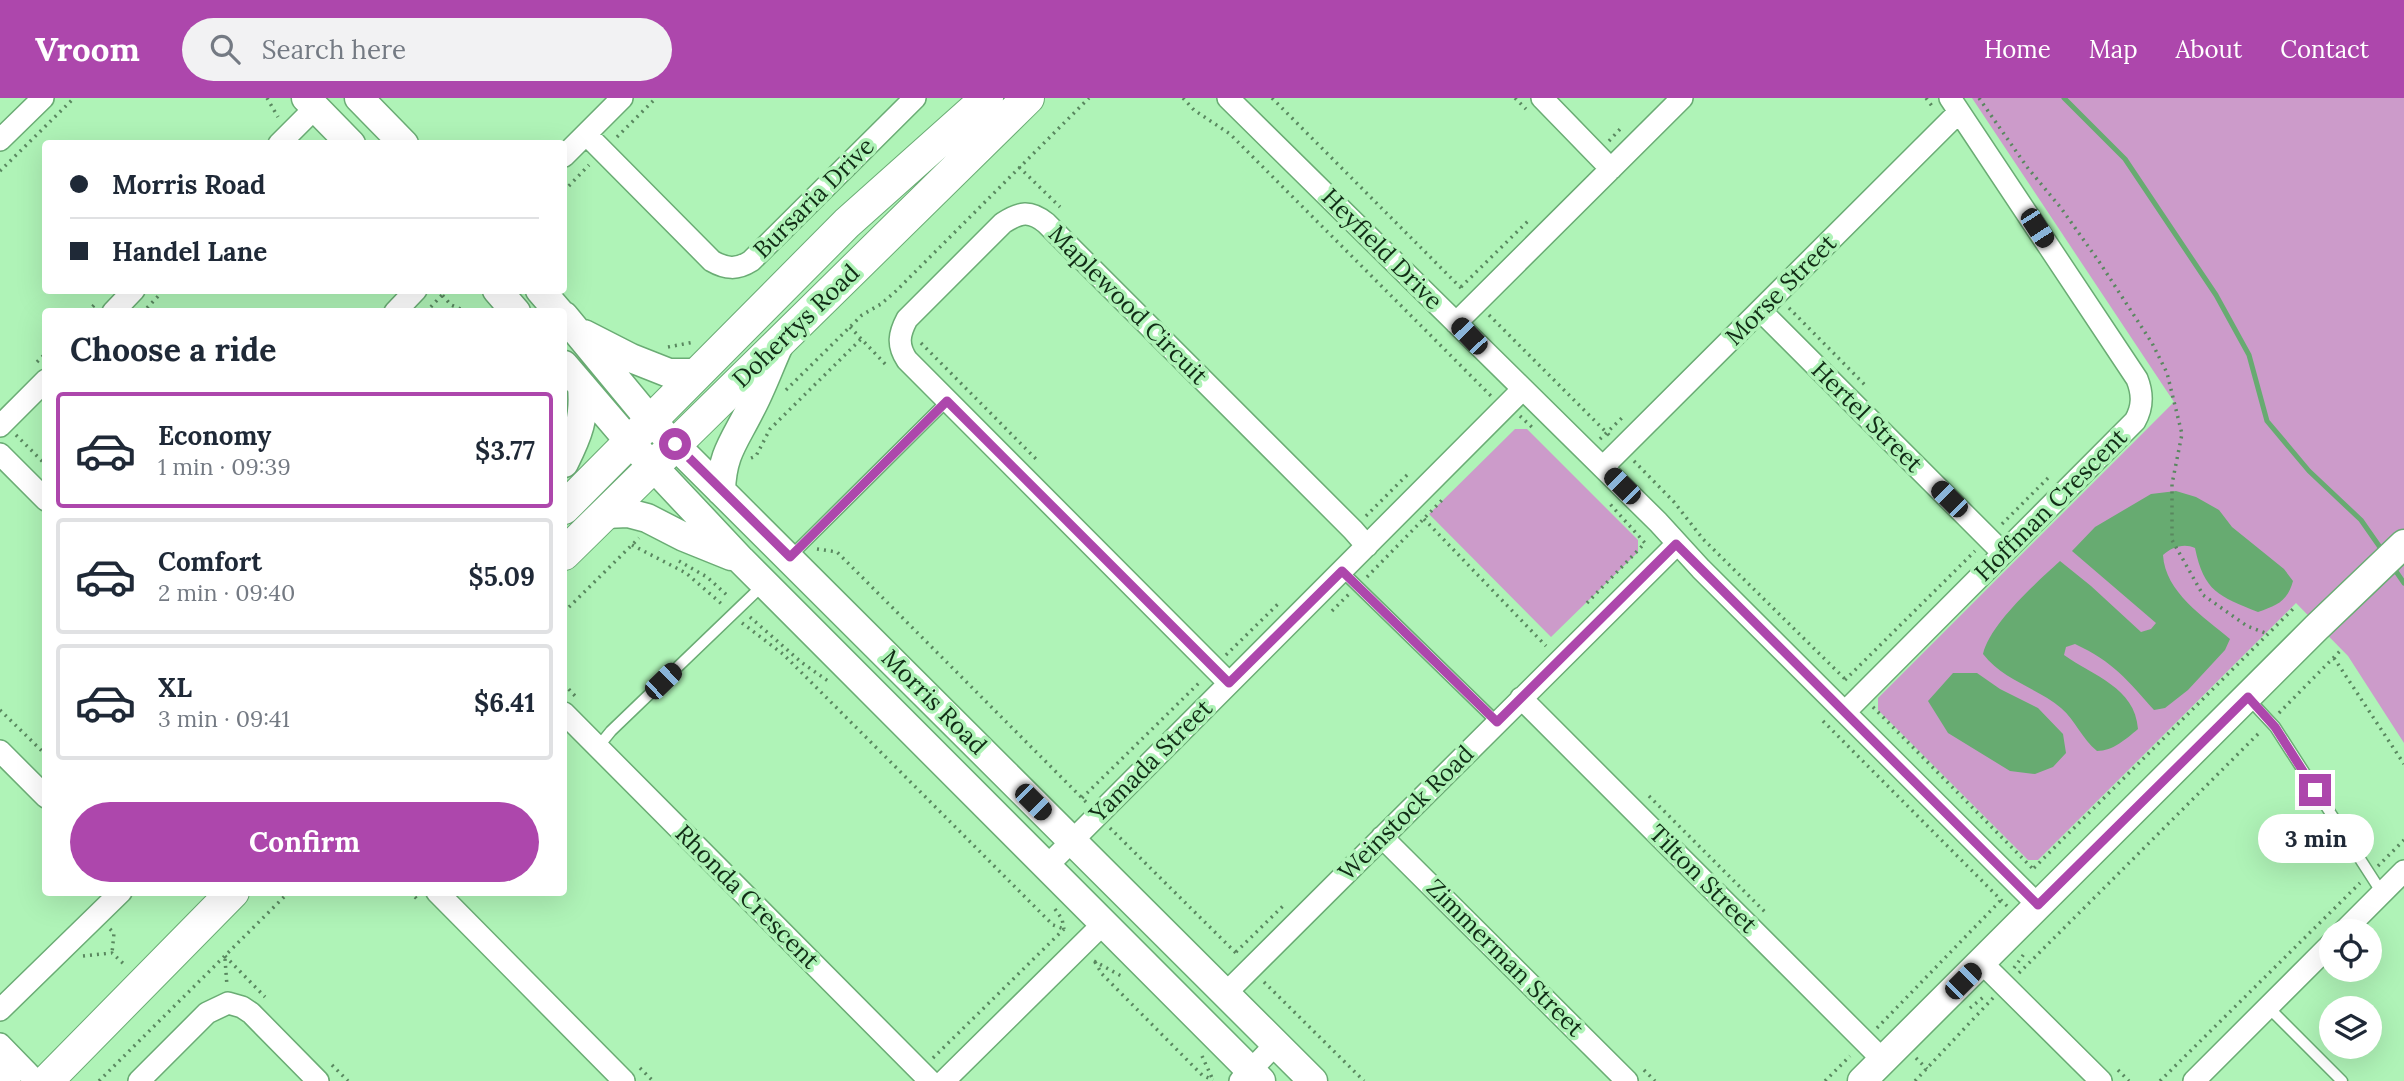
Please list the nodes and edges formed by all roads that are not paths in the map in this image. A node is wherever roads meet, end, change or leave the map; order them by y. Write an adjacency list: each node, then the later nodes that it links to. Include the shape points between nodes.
1 (43, 98): 13 (street)
2 (359, 98): 16 (street)
3 (622, 98): 12 (street)
4 (915, 98): 12 (street, Bursaria Drive, via 751,261 732,269 712,261)
5 (987, 98): 33 (main road, Dohertys Road, via 847,223)
6 (1028, 98): 31 (main road, Dohertys Road)
7 (1228, 98): 30 (street, Heyfield Drive)
8 (1542, 98): 18 (street)
9 (1682, 98): 18 (street)
10 (310, 103): 14 (street); 15 (street)
11 (1955, 105): 27 (street, Morse Street); 51 (street, Hoffman Crescent, via 2142,391 2135,421)
12 (586, 134): 17 (street)
13 (0, 140)
14 (282, 140)
15 (347, 140)
16 (400, 140)
17 (567, 153)
18 (1611, 169): 30 (street, via 1468,295)
19 (130, 294): 23 (street)
20 (412, 294): 24 (street)
21 (500, 294): 25 (street)
22 (544, 294): 26 (street, Morris Road)
23 (117, 308)
24 (398, 308)
25 (513, 308)
26 (556, 308)
27 (1760, 311): 43 (street, Morse Street); 51 (street, Hertel Street)
28 (567, 320): 33 (street, via 631,358 669,373)
29 (567, 320): 39 (street, Morris Road)
30 (1456, 323): 36 (street, Heyfield Drive)
31 (780, 343): 41 (main road, Dohertys Road); 44 (street, via 728,449)
32 (567, 368): 35 (street, Morris Road)
33 (698, 373): 39 (main road, Dohertys Road)
34 (42, 384): 38 (street)
35 (582, 386): 39 (street, Morris Road); 42 (street, via 584,407 578,437)
36 (1514, 397): 43 (street, Heyfield Drive); 50 (street, Yamada Street)
37 (947, 401): 50 (street, Maplewood Circuit, via 901,351 901,330 1003,223 1014,216 1036,215); 52 (lane); 57 (street, Maplewood Circuit)
38 (2, 424)
39 (640, 430): 41 (street, Morris Road); 46 (main road, Dohertys Road)
40 (0, 454): 45 (street)
41 (664, 454): 44 (street, Morris Road); 47 (main road, Dohertys Road); 54 (street, Morris Road)
42 (567, 457)
43 (1603, 467): 48 (street, Heyfield Drive)
44 (721, 491): 52 (street, Morris Road)
45 (42, 496)
46 (567, 505)
47 (605, 514): 53 (main road, Dohertys Road); 54 (street, via 647,518)
48 (1676, 544): 59 (street, Weinstock Road, via 1653,551); 60 (street, Heyfield Drive)
49 (2404, 544): 58 (street)
50 (1367, 546): 55 (street, Yamada Street)
51 (1995, 546): 60 (street, Hoffman Crescent, via 1853,687)
52 (798, 549): 67 (street, Morris Road)
53 (567, 551)
54 (741, 560): 56 (street, Morris Road)
55 (1342, 571): 57 (street, Yamada Street); 62 (lane)
56 (765, 583): 63 (lane); 68 (street, Morris Road)
57 (1229, 683): 67 (street, Yamada Street)
58 (2248, 697): 70 (lane, via 2270,722); 75 (street)
59 (1521, 698): 62 (street, Weinstock Road); 86 (street, Tilton Street)
60 (1845, 712): 75 (street, Heyfield Drive, via 2018,884)
61 (567, 716): 63 (street, Rhonda Crescent)
62 (1497, 722): 66 (street, Weinstock Road)
63 (598, 747): 89 (street, Rhonda Crescent)
64 (0, 751): 65 (street)
65 (42, 793)
66 (1382, 836): 80 (street, Weinstock Road, via 1243,960); 99 (street, Zimmerman Street)
67 (1072, 841): 68 (street, Yamada Street); 80 (street, Morris Road)
68 (1047, 866): 77 (street, Morris Road)
69 (2404, 871): 70 (street)
70 (2382, 893): 76 (street)
71 (117, 896): 83 (street)
72 (203, 896): 81 (main road)
73 (229, 896): 81 (main road)
74 (440, 896): 96 (street)
75 (2030, 914): 79 (street)
76 (2356, 919)
77 (1104, 923): 90 (street, Morris Road); 97 (street)
78 (2319, 956): 82 (street)
79 (1981, 962): 86 (street); 100 (street)
80 (1225, 994): 85 (street, Morris Road)
81 (122, 1007): 93 (main road)
82 (2268, 1007): 101 (street); 102 (lane)
83 (0, 1010)
84 (0, 1044): 92 (street)
85 (1276, 1044): 90 (street); 98 (street, Morris Road)
86 (1883, 1060): 88 (street)
87 (0, 1065): 91 (street)
88 (1856, 1068)
89 (926, 1076)
90 (1251, 1077)
91 (10, 1081)
92 (36, 1081)
93 (47, 1081)
94 (139, 1081): 95 (street, via 207,1013 228,1003 251,1013)
95 (318, 1081)
96 (624, 1081)
97 (944, 1081)
98 (1313, 1081)
99 (1627, 1081)
100 (2101, 1081)
101 (2194, 1081)
102 (2342, 1081)

